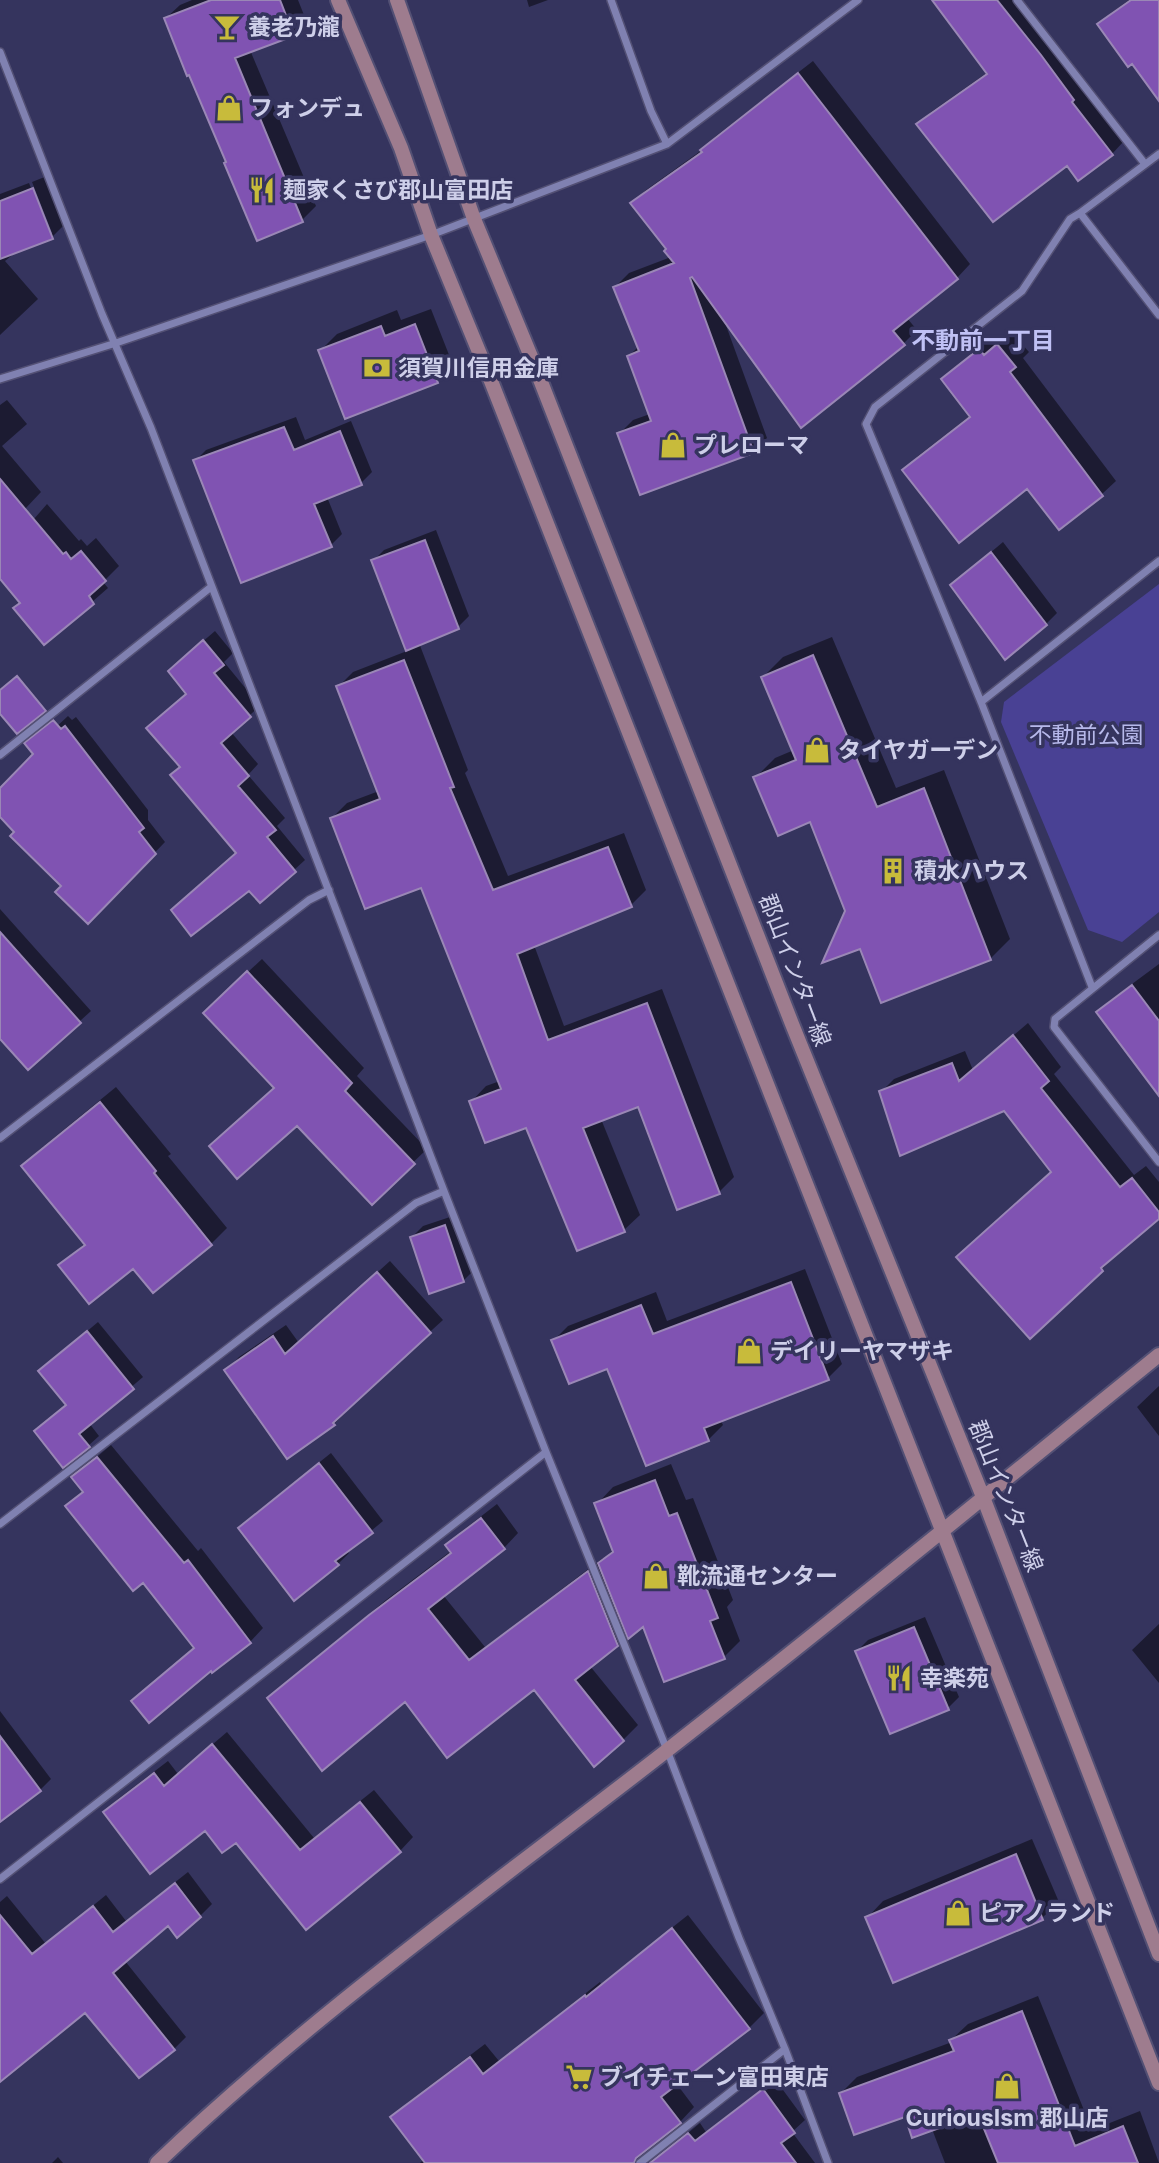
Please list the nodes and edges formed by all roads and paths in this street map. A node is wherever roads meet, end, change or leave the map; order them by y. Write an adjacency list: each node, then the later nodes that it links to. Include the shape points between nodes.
1 (338, 0): 12 (street, via 401,148)
2 (397, 0): 11 (street, 郡山インター線)
3 (611, 0): 7 (street)
4 (858, 0): 7 (street)
5 (1017, 0): 9 (street)
6 (0, 52): 14 (street)
7 (667, 144): 11 (street)
8 (1159, 154): 9 (street)
9 (1145, 164): 10 (street)
10 (1080, 213): 13 (street); 18 (street, via 1070,219 1022,290 875,407 866,424)
11 (474, 219): 12 (street); 28 (street, 郡山インター線)
12 (431, 235): 14 (street); 30 (street)
13 (1159, 315)
14 (116, 342): 15 (street); 17 (street)
15 (0, 379)
16 (1159, 561): 18 (street)
17 (211, 587): 19 (street); 20 (street)
18 (981, 702): 22 (street)
19 (0, 755)
20 (329, 890): 23 (street, via 309,900); 25 (street)
21 (1159, 934): 22 (street)
22 (1092, 987): 24 (street, via 1055,1019 1054,1027)
23 (0, 1138)
24 (1159, 1162)
25 (444, 1191): 27 (street); 29 (street, via 416,1203)
26 (1159, 1355): 28 (street)
27 (546, 1451): 31 (street); 32 (street)
28 (983, 1497): 30 (street); 33 (street, 郡山インター線)
29 (0, 1524)
30 (942, 1531): 31 (street); 35 (street)
31 (667, 1750): 34 (street); 36 (street, via 307,2029)
32 (0, 1879)
33 (1159, 1954)
34 (785, 2049): 37 (street); 38 (street)
35 (1159, 2082)
36 (157, 2163)
37 (640, 2163)
38 (828, 2163)

